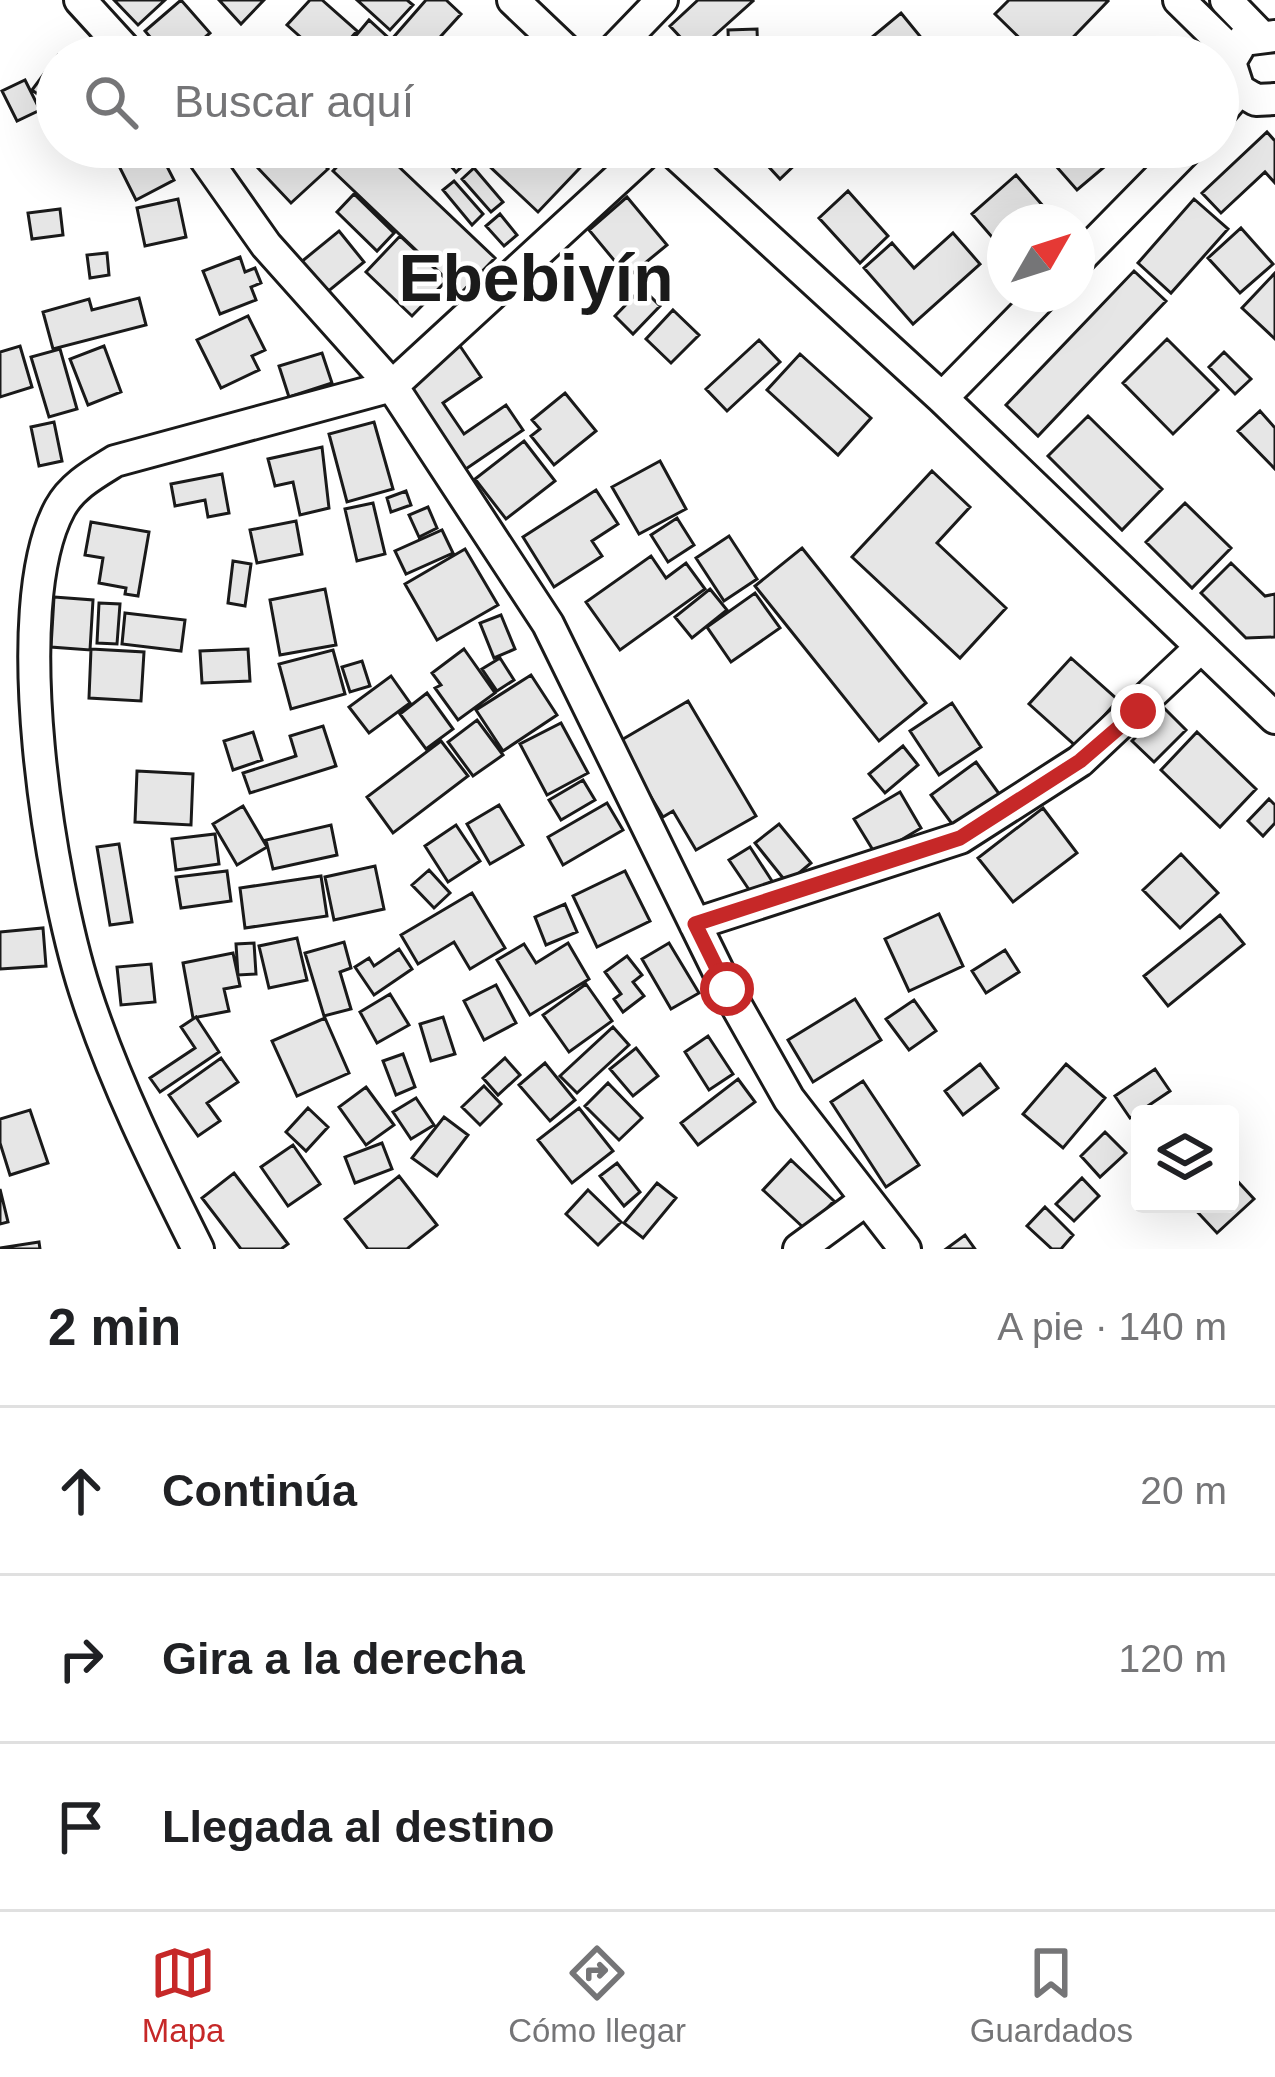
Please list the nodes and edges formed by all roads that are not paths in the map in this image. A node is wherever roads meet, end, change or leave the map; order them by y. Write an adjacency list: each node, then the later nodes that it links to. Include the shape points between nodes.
1 (80, 0): 7 (street)
2 (513, 0): 8 (street)
3 (662, 0): 9 (street)
4 (1179, 0): 10 (street)
5 (1226, 0): 6 (street)
6 (1267, 35): 11 (street)
7 (113, 36)
8 (551, 36)
9 (627, 36)
10 (1216, 36)
11 (1239, 49)
12 (1239, 90): 13 (street)
13 (1275, 99)
14 (212, 168): 20 (street, via 266,245)
15 (629, 168): 20 (street)
16 (691, 168): 21 (street)
17 (1168, 168): 18 (street)
18 (1095, 243)
19 (1026, 312): 21 (street)
20 (392, 386): 24 (street, via 548,624); 26 (street, via 115,461 61,507 44,553 32,620 34,690 58,874 84,989 139,1132)
21 (942, 398): 22 (street)
22 (1201, 647): 23 (street); 24 (street, via 1080,761 960,838)
23 (1275, 718)
24 (695, 924): 25 (street, via 789,1100)
25 (866, 1200): 27 (street); 28 (street)
26 (198, 1249)
27 (799, 1249)
28 (905, 1249)

